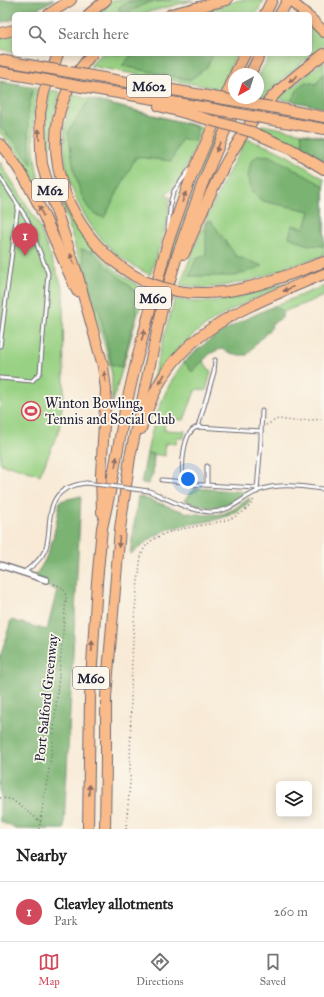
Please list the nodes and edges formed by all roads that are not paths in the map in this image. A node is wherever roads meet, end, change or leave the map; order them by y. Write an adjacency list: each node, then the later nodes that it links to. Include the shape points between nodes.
1 (71, 0): 6 (highway)
2 (106, 0): 7 (highway)
3 (227, 0): 8 (highway)
4 (272, 0): 9 (highway)
5 (290, 1): 10 (highway); 11 (highway)
6 (52, 12)
7 (91, 12)
8 (179, 12)
9 (265, 12)
10 (282, 12)
11 (304, 12)
12 (312, 20): 14 (highway)
13 (12, 30): 15 (highway)
14 (324, 32)
15 (0, 33)
16 (324, 54): 36 (highway, M60, one-way to 36, via 274,95 227,159 197,222)
17 (57, 56): 37 (highway, M62, one-way to 17, via 42,164 40,113 44,92)
18 (90, 56): 34 (highway, M60, bridge, via 80,68 60,110 57,154 67,198 73,210 88,235 113,261 144,281 177,291 199,294 258,285)
19 (244, 56): 22 (highway, M60)
20 (259, 56): 23 (highway)
21 (0, 60): 28 (highway, M602, bridge)
22 (238, 68)
23 (253, 68)
24 (0, 72): 25 (highway, M602, bridge)
25 (99, 90): 29 (highway, M602, bridge); 31 (highway, M602, bridge, via 252,132 289,148)
26 (228, 91): 51 (highway, M60, one-way to 26, via 125,410 167,245)
27 (236, 104): 36 (highway, M60, one-way to 36, via 202,185)
28 (324, 117)
29 (324, 129)
30 (0, 144): 37 (highway, one-way to 30, via 35,197 20,170)
31 (324, 169)
32 (0, 178): 33 (lane)
33 (18, 205): 38 (lane); 40 (lane, via 27,219 48,273 40,373 32,381)
34 (324, 262)
35 (324, 274): 50 (highway, M60, one-way to 50, via 233,315 207,331 184,350 168,370 150,402 136,446)
36 (163, 304): 50 (highway, M60, via 131,450)
37 (92, 324): 51 (highway, M60, one-way to 37, via 100,474 106,390 103,366)
38 (0, 346)
39 (215, 360): 42 (lane)
40 (0, 378)
41 (262, 411): 43 (lane)
42 (198, 427): 43 (lane); 46 (lane, via 193,428 186,439)
43 (261, 429): 49 (lane)
44 (207, 466): 47 (lane)
45 (162, 480): 46 (lane)
46 (184, 482): 47 (lane)
47 (207, 485): 49 (lane)
48 (324, 489): 49 (lane, via 282,486)
49 (257, 490): 53 (lane, bridge, via 225,510 210,512 192,509 149,491 86,483 74,484 63,489 54,501 49,514 46,550 32,567)
50 (124, 503): 56 (highway, M60, one-way to 56, via 106,697)
51 (102, 528): 55 (highway, M60, one-way to 51, via 91,665)
52 (0, 565): 53 (street)
53 (22, 572): 54 (street)
54 (46, 580)
55 (88, 829)
56 (105, 829)

